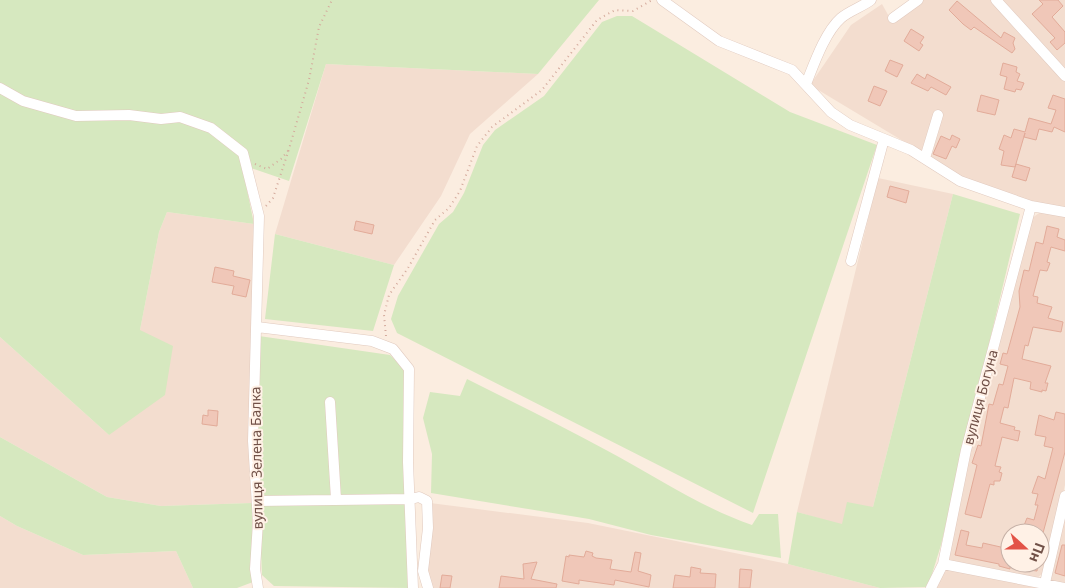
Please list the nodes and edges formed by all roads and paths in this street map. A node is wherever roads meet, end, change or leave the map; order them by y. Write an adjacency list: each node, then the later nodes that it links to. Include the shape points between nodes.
1 (332, 0): 13 (path, via 319,27 309,80)
2 (652, 0): 21 (path, via 633,11 615,10 597,20 542,90 506,114 477,146 460,191 449,208 435,220 389,295 384,316 386,335)
3 (662, 0): 9 (street, via 719,40 792,70)
4 (871, 0): 9 (street, via 842,18 819,53)
5 (918, 0): 7 (street)
6 (996, 0): 8 (street)
7 (893, 18)
8 (1065, 76)
9 (806, 84): 12 (street, via 831,112 850,125)
10 (0, 88): 14 (street, via 22,101 76,116 180,117 211,128)
11 (938, 115): 15 (street)
12 (884, 138): 15 (street); 19 (street)
13 (289, 149): 14 (path, via 267,169); 18 (path, via 273,198)
14 (242, 153): 18 (street, вулиця Зелена Балка)
15 (924, 158): 16 (street, via 960,181)
16 (1031, 206): 17 (street); 27 (street, вулиця Богуна, via 966,450)
17 (1065, 212)
18 (259, 216): 20 (street, вулиця Зелена Балка)
19 (851, 261)
20 (257, 327): 21 (street, via 372,341); 26 (street, вулиця Зелена Балка, via 253,441)
21 (393, 349): 25 (street, via 409,368)
22 (330, 402): 24 (street)
23 (1065, 496): 28 (street)
24 (336, 499): 25 (street); 26 (street)
25 (411, 499): 30 (street); 31 (street, via 419,497 427,502 428,528 423,571)
26 (257, 501): 29 (street, вулиця Зелена Балка)
27 (943, 564): 28 (street); 32 (street, вулиця Богуна)
28 (1044, 583): 33 (street)
29 (258, 588)
30 (413, 588)
31 (428, 588)
32 (931, 588)
33 (1065, 588)

